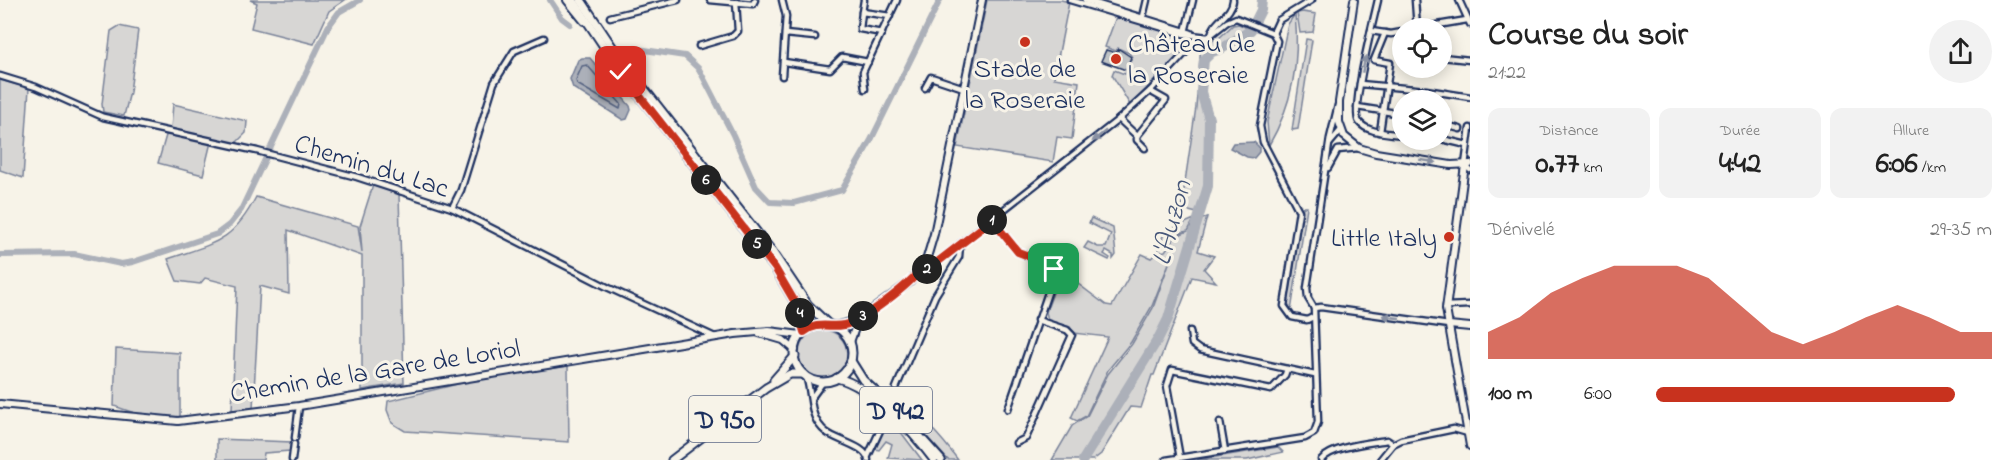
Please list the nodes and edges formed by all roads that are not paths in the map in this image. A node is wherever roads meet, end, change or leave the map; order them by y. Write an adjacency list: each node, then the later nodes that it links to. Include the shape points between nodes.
1 (567, 0): 30 (main road)
2 (573, 0): 30 (main road)
3 (581, 0): 88 (main road, via 619,57 773,253 808,306)
4 (678, 0): 25 (street)
5 (710, 0): 21 (street)
6 (755, 0): 21 (street, via 753,4)
7 (782, 0): 37 (street)
8 (864, 0): 23 (street)
9 (897, 0): 24 (street)
10 (1070, 0): 22 (street)
11 (1085, 0): 22 (street)
12 (1147, 0): 27 (street)
13 (1193, 0): 32 (street)
14 (1233, 0): 38 (street, via 1231,9)
15 (1312, 0): 34 (street, via 1279,20)
16 (1354, 0): 58 (main road)
17 (1378, 0): 31 (street)
18 (1415, 0): 26 (street)
19 (1459, 0): 28 (street)
20 (982, 1): 53 (main road)
21 (736, 3): 39 (street, via 738,31)
22 (1096, 4): 27 (street)
23 (862, 12): 24 (street); 33 (street, via 860,29)
24 (890, 16): 33 (street)
25 (610, 17)
26 (1418, 18)
27 (1143, 20): 32 (street)
28 (1469, 22): 29 (street)
29 (1452, 24)
30 (591, 30): 93 (main road, via 775,268 796,304)
31 (1371, 31): 35 (street); 51 (street, one-way to 31)
32 (1185, 32): 40 (street)
33 (882, 33): 48 (street)
34 (1273, 33): 38 (street, via 1232,19); 85 (street, via 1277,41 1260,126 1263,142 1299,210 1284,306 1292,317)
35 (1385, 33): 36 (street); 54 (street, via 1374,60 1390,63)
36 (1392, 33)
37 (785, 34): 41 (street); 47 (street)
38 (1211, 35): 40 (street)
39 (733, 36): 43 (street); 44 (street)
40 (1198, 36): 56 (street)
41 (815, 37)
42 (544, 38): 78 (street, via 514,51 494,83)
43 (738, 43)
44 (699, 46)
45 (1452, 58): 46 (street)
46 (1470, 60)
47 (784, 62): 48 (street, via 830,69 842,57); 50 (street)
48 (868, 62): 55 (street, via 862,78)
49 (0, 76): 78 (street, Chemin du Lac, via 36,87 103,117 268,154 396,188)
50 (782, 76)
51 (1360, 84): 54 (street); 59 (street)
52 (925, 88): 53 (street, via 931,77)
53 (964, 88): 81 (main road, via 932,245)
54 (1387, 88): 57 (street); 60 (street)
55 (865, 89)
56 (1150, 91): 62 (street); 69 (street, via 1166,100)
57 (1470, 97)
58 (1339, 102): 66 (main road); 71 (street)
59 (1358, 107): 60 (street); 67 (street, via 1358,122)
60 (1384, 112): 61 (street); 67 (street)
61 (1392, 113)
62 (1119, 119): 69 (street); 79 (street, one-way to 79)
63 (1452, 127): 65 (street)
64 (1470, 128): 72 (street)
65 (1460, 129)
66 (1341, 130): 71 (street); 74 (main road)
67 (1380, 132): 68 (street)
68 (1392, 134)
69 (1137, 136): 73 (street)
70 (1452, 141): 72 (street)
71 (1330, 142): 75 (street); 77 (street)
72 (1467, 145): 76 (street)
73 (1145, 148)
74 (1359, 148): 75 (street); 76 (main road, one-way to 76)
75 (1340, 149): 77 (street)
76 (1468, 167): 83 (main road)
77 (1326, 171): 84 (street, via 1307,288)
78 (452, 208): 94 (street, Chemin du Lac)
79 (992, 220): 80 (street); 87 (street, via 1018,252 1054,267 1053,280)
80 (960, 244): 81 (street, via 931,267); 104 (street, via 959,257 935,296)
81 (922, 268): 86 (main road, via 910,282)
82 (1470, 305): 83 (street)
83 (1446, 306): 89 (main road)
84 (1314, 308): 85 (street); 89 (street, one-way to 84)
85 (1313, 317): 100 (street)
86 (858, 320): 88 (main road); 95 (main road)
87 (1037, 320): 108 (street); 114 (street, via 1067,330 1072,336 1026,438)
88 (829, 324): 93 (main road, via 813,326); 95 (main road)
89 (1449, 325): 90 (main road); 109 (main road)
90 (1470, 327)
91 (1190, 331): 98 (street, via 1192,344 1200,350)
92 (756, 332): 93 (main road, Chemin de la Gare de Loriol); 94 (main road, Chemin de la Gare de Loriol); 96 (main road, Chemin de la Gare de Loriol, via 783,340)
93 (802, 333): 96 (main road, D 950)
94 (716, 337): 107 (main road, Chemin de la Gare de Loriol)
95 (850, 342): 97 (main road)
96 (795, 353): 99 (main road); 103 (main road, D 950)
97 (851, 361): 101 (main road); 123 (main road, D 942, via 863,380)
98 (1287, 369): 100 (street); 119 (street, via 1271,390 1172,370 1167,386)
99 (805, 375): 102 (main road); 103 (main road, D 950, via 790,374); 105 (street)
100 (1315, 375): 117 (street, via 1318,422 1314,433 1305,438)
101 (837, 378): 102 (main road); 122 (main road, D 942, via 868,393)
102 (823, 382): 105 (street)
103 (766, 388): 121 (main road, D 950)
104 (896, 388)
105 (811, 399): 118 (street, via 821,428)
106 (0, 404): 107 (main road, Chemin de la Gare de Loriol, via 162,421)
107 (299, 406): 120 (street)
108 (1008, 409)
109 (1465, 419): 112 (street); 113 (main road)
110 (884, 422): 118 (street)
111 (1220, 422): 117 (street)
112 (1454, 429): 113 (street); 115 (street)
113 (1468, 433): 116 (main road)
114 (1016, 443)
115 (1393, 444): 125 (street, via 1387,440 1357,445); 126 (street)
116 (1470, 446)
117 (1225, 451): 119 (street)
118 (868, 458)
119 (1180, 458): 124 (street)
120 (292, 460)
121 (672, 460)
122 (934, 460)
123 (941, 460)
124 (1166, 460)
125 (1321, 460)
126 (1380, 460)

